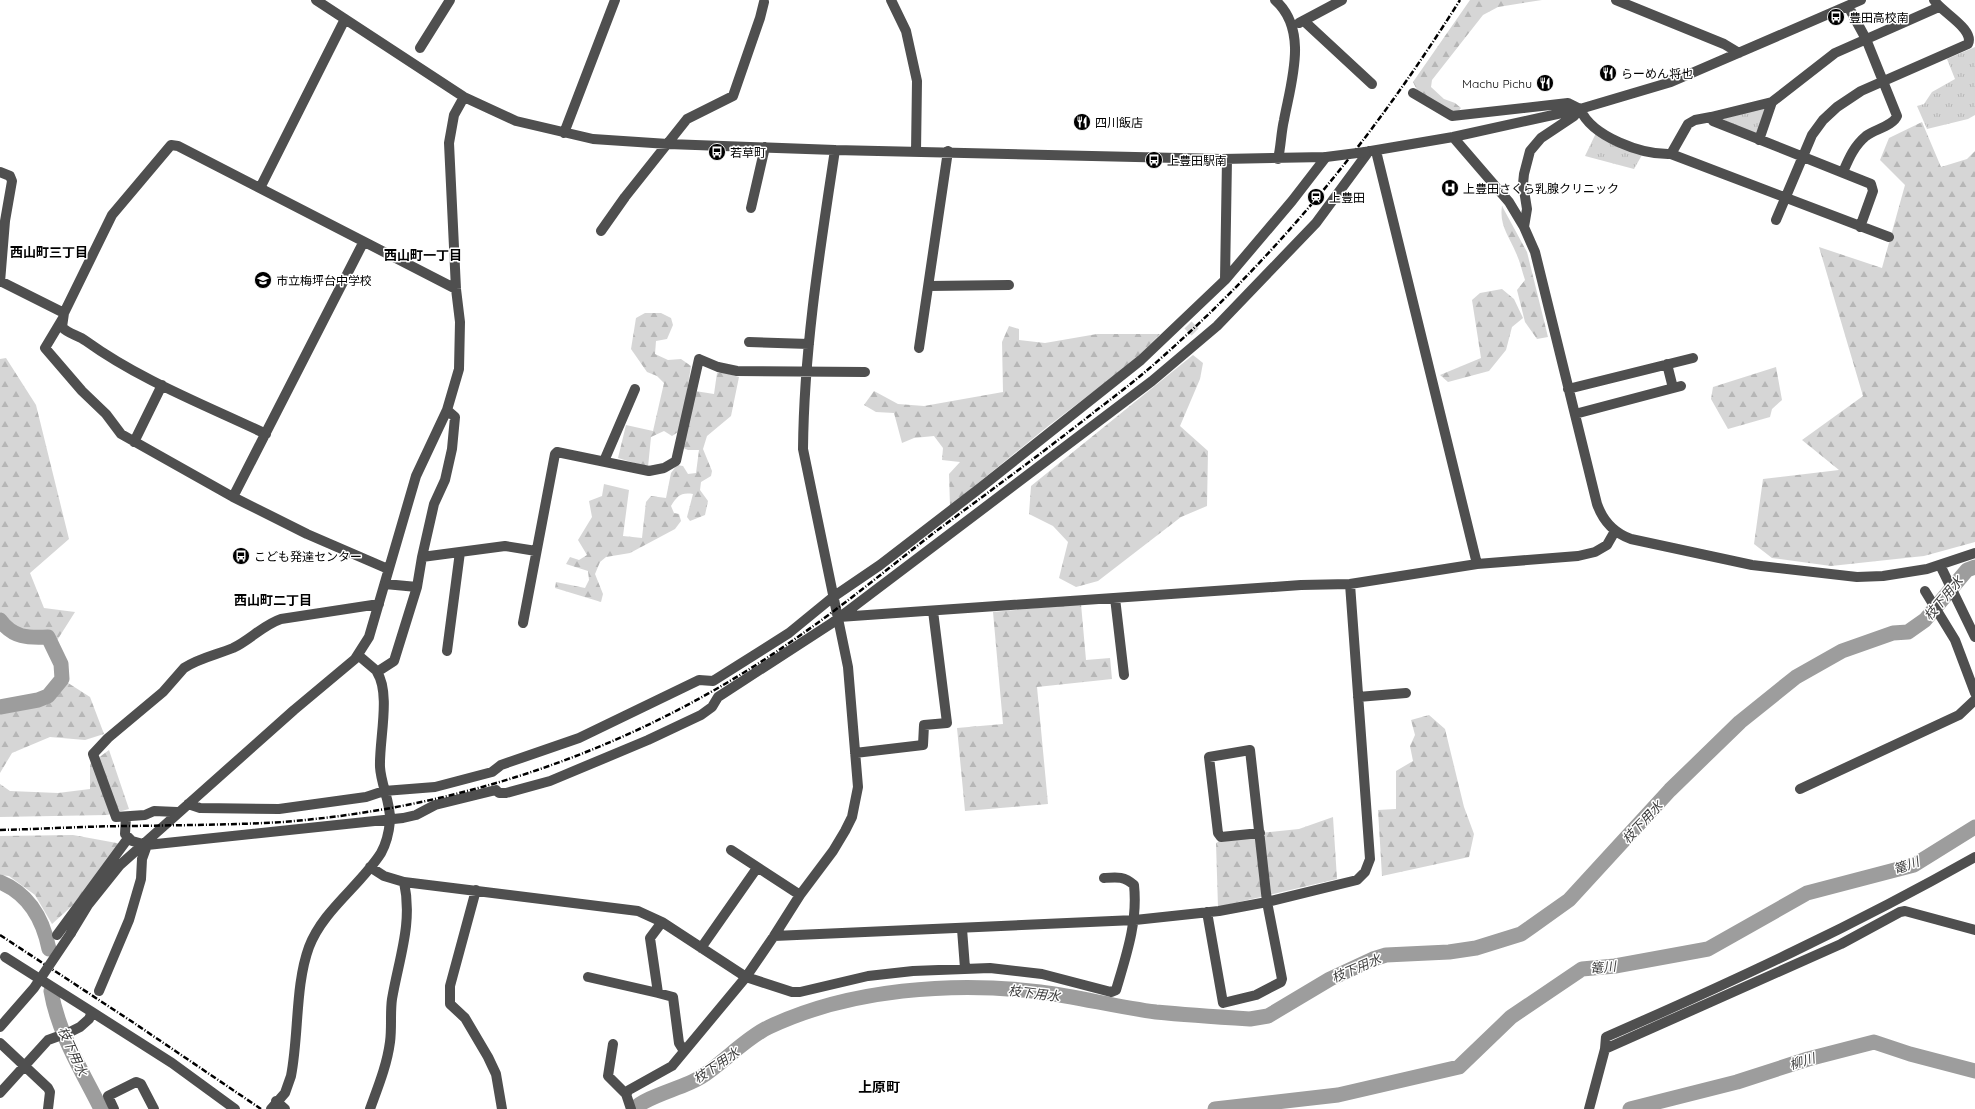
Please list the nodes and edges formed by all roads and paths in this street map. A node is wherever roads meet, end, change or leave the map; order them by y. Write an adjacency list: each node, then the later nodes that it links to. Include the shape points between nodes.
1 (316, 0): 12 (street)
2 (450, 0): 16 (street)
3 (615, 0): 25 (street)
4 (892, 0): 33 (street, via 906,31 916,81)
5 (1275, 0): 14 (street)
6 (1342, 0): 13 (street)
7 (1616, 0): 17 (street)
8 (1861, 0): 11 (street)
9 (764, 2): 28 (street, via 733,96 687,119)
10 (1936, 4): 15 (street); 18 (street, via 1964,27 1969,37 1968,44)
11 (1848, 6): 15 (street); 17 (street)
12 (345, 19): 21 (street); 41 (street)
13 (1304, 21): 14 (street); 19 (street)
14 (1291, 26): 38 (street, via 1295,46 1294,68)
15 (1866, 39): 18 (street); 22 (street, via 1835,53)
16 (420, 48)
17 (1739, 53): 23 (street, via 1679,79)
18 (1884, 81): 35 (street, via 1837,106 1812,135); 40 (street, via 1897,114 1896,118 1860,142)
19 (1372, 84)
20 (1413, 93): 23 (street, via 1452,116 1568,103)
21 (464, 97): 25 (street, via 516,121); 56 (street, via 454,114 449,144)
22 (1772, 102): 24 (street); 27 (street)
23 (1580, 109): 26 (street); 34 (street, via 1583,116 1603,133 1641,151); 46 (street, via 1574,116 1541,138 1530,151 1524,174 1527,209)
24 (1710, 117): 27 (street, via 1713,122); 34 (street, via 1688,124)
25 (564, 133): 28 (street, via 593,139)
26 (1453, 137): 32 (street); 46 (street, via 1502,193)
27 (1759, 140): 35 (street)
28 (668, 144): 29 (street); 48 (street)
29 (765, 147): 30 (street); 43 (street)
30 (835, 150): 33 (street); 59 (street, via 814,290)
31 (948, 151): 33 (street); 37 (street); 55 (street)
32 (1370, 151): 36 (street, bridge); 79 (street); 90 (street, via 1316,223 1217,326 1199,336 1152,380)
33 (916, 152)
34 (1671, 154): 42 (street)
35 (1802, 156): 40 (street); 42 (street)
36 (1326, 157): 38 (street); 52 (street)
37 (1227, 159): 38 (street); 52 (street)
38 (1278, 159)
39 (0, 172): 44 (street, via 10,176 12,180)
40 (1843, 172): 47 (street, via 1869,183 1874,189)
41 (260, 188): 50 (street); 57 (street, via 178,146 171,145 112,214)
42 (1784, 199): 45 (street); 47 (street)
43 (751, 208)
44 (2, 219): 51 (street)
45 (1776, 220)
46 (1524, 227): 67 (street, via 1535,252)
47 (1860, 227): 49 (street)
48 (601, 231)
49 (1889, 237)
50 (362, 243): 56 (street); 70 (street)
51 (1, 260): 53 (street)
52 (1225, 280): 86 (street, via 1186,322 1141,360 880,565)
53 (0, 282): 57 (street)
54 (1009, 285): 55 (street)
55 (929, 286): 60 (street)
56 (456, 289): 68 (street, via 460,322 459,369)
57 (63, 316): 65 (street, via 62,327 65,330); 71 (street, via 45,348 82,392 106,414 121,434)
58 (749, 342): 59 (street)
59 (809, 344): 63 (street)
60 (919, 348)
61 (1693, 358): 62 (street)
62 (1667, 364): 67 (street); 69 (street, via 1677,387)
63 (807, 372): 64 (street); 72 (street, via 737,372 699,359 676,461 664,468 649,471); 86 (street, via 803,420 804,459)
64 (865, 372)
65 (162, 385): 70 (street); 71 (street)
66 (635, 389): 72 (street)
67 (1568, 389): 69 (street)
68 (447, 410): 78 (street, via 455,417 452,449 445,480 434,504); 81 (street, via 416,476)
69 (1575, 414): 74 (street, via 1600,511)
70 (266, 434): 73 (street)
71 (134, 442): 73 (street)
72 (604, 461): 75 (street, via 557,452 555,454)
73 (233, 497): 81 (street, via 306,534)
74 (1615, 531): 79 (street, via 1607,545 1595,552 1578,556); 80 (street, via 1631,539 1752,566 1803,572 1857,577 1882,576)
75 (536, 551): 76 (street, via 504,546); 91 (street)
76 (460, 552): 78 (street); 93 (street)
77 (1975, 553): 80 (street)
78 (422, 557): 84 (street)
79 (1477, 564): 83 (street)
80 (1940, 565): 92 (street)
81 (388, 569): 82 (street)
82 (385, 584): 84 (street); 88 (street)
83 (1350, 584): 87 (street); 99 (street)
84 (418, 587): 95 (street, via 394,661)
85 (1925, 591): 98 (street, via 1954,640)
86 (832, 597): 90 (street); 103 (street, via 789,633 713,681 699,680 578,738 500,765 492,772 435,788)
87 (1115, 598): 89 (street); 96 (street)
88 (379, 604): 94 (street, via 369,637); 106 (street, via 281,619 234,648 184,668 163,692 108,738 93,754 116,817)
89 (933, 611): 90 (street); 101 (street, via 947,724 924,725 923,745)
90 (839, 617): 101 (street, via 848,668); 107 (street, via 718,697 712,707 701,715 648,740 550,782 506,793 499,793 496,790 434,806 416,816)
91 (523, 623)
92 (1975, 636)
93 (447, 651)
94 (358, 655): 95 (street); 104 (street)
95 (378, 672): 103 (street, via 384,692 380,768)
96 (1124, 675)
97 (1406, 693): 99 (street)
98 (1975, 693)
99 (1358, 697): 119 (street, via 1369,865 1357,880)
100 (1975, 700): 102 (street, via 1959,715)
101 (854, 753): 118 (street, via 858,787 852,816 833,851)
102 (1800, 789)
103 (384, 791): 104 (street, via 279,809 200,808); 107 (street)
104 (188, 804): 105 (street)
105 (178, 812): 106 (street, via 154,811 145,815); 110 (street)
106 (126, 816): 109 (street, via 125,834)
107 (390, 819): 110 (street); 113 (street, via 388,835 381,852)
108 (1260, 833): 108 (street, via 1250,750 1209,757 1218,833 1221,837); 119 (street)
109 (130, 839): 110 (street); 125 (street)
110 (145, 845): 132 (street, via 141,879 129,920); 135 (street, bridge, via 120,865 88,905 34,988)
111 (731, 850): 114 (street)
112 (1975, 857): 138 (street, via 1794,952 1726,985 1606,1037)
113 (370, 867): 116 (street, via 384,876); 143 (street, via 331,913 310,945 304,964 291,1076 285,1093)
114 (757, 868): 118 (street); 127 (street)
115 (1104, 878): 121 (street, via 1126,878 1134,885)
116 (404, 882): 117 (street); 149 (street, via 408,920 392,1001 390,1042)
117 (476, 890): 122 (street, via 636,910); 150 (street, via 449,997 450,1004 465,1018 488,1057 496,1074)
118 (800, 895): 126 (street)
119 (1267, 902): 120 (street); 120 (street, via 1282,979 1256,995 1223,1003)
120 (1207, 912): 121 (street)
121 (1135, 920): 123 (street); 129 (street, via 1116,990 1111,992 1031,972)
122 (662, 922): 127 (street); 133 (street, via 650,938)
123 (962, 929): 126 (street); 129 (street)
124 (1975, 930): 138 (street, via 1905,911 1900,912 1841,944)
125 (57, 935)
126 (774, 936): 131 (street)
127 (702, 948): 131 (street)
128 (2, 958): 134 (street)
129 (965, 968): 131 (street, via 868,976 800,992 792,992)
130 (588, 977): 133 (street)
131 (746, 977): 139 (street)
132 (99, 991)
133 (658, 993): 139 (street, via 673,997 680,1044)
134 (92, 1012): 140 (street, via 89,1019 70,1032 48,1040); 147 (street, via 172,1063)
135 (0, 1027)
136 (0, 1043): 140 (street)
137 (612, 1044): 142 (street, via 608,1076)
138 (1605, 1049): 151 (street)
139 (684, 1051): 142 (street, via 672,1066 629,1090)
140 (24, 1065): 141 (street); 144 (street, via 48,1088)
141 (0, 1093)
142 (628, 1102)
143 (274, 1105): 148 (street)
144 (48, 1109)
145 (114, 1109): 146 (street, via 108,1096 136,1082 141,1084)
146 (154, 1109)
147 (235, 1109)
148 (285, 1109)
149 (370, 1109)
150 (502, 1109)
151 (1589, 1109)

